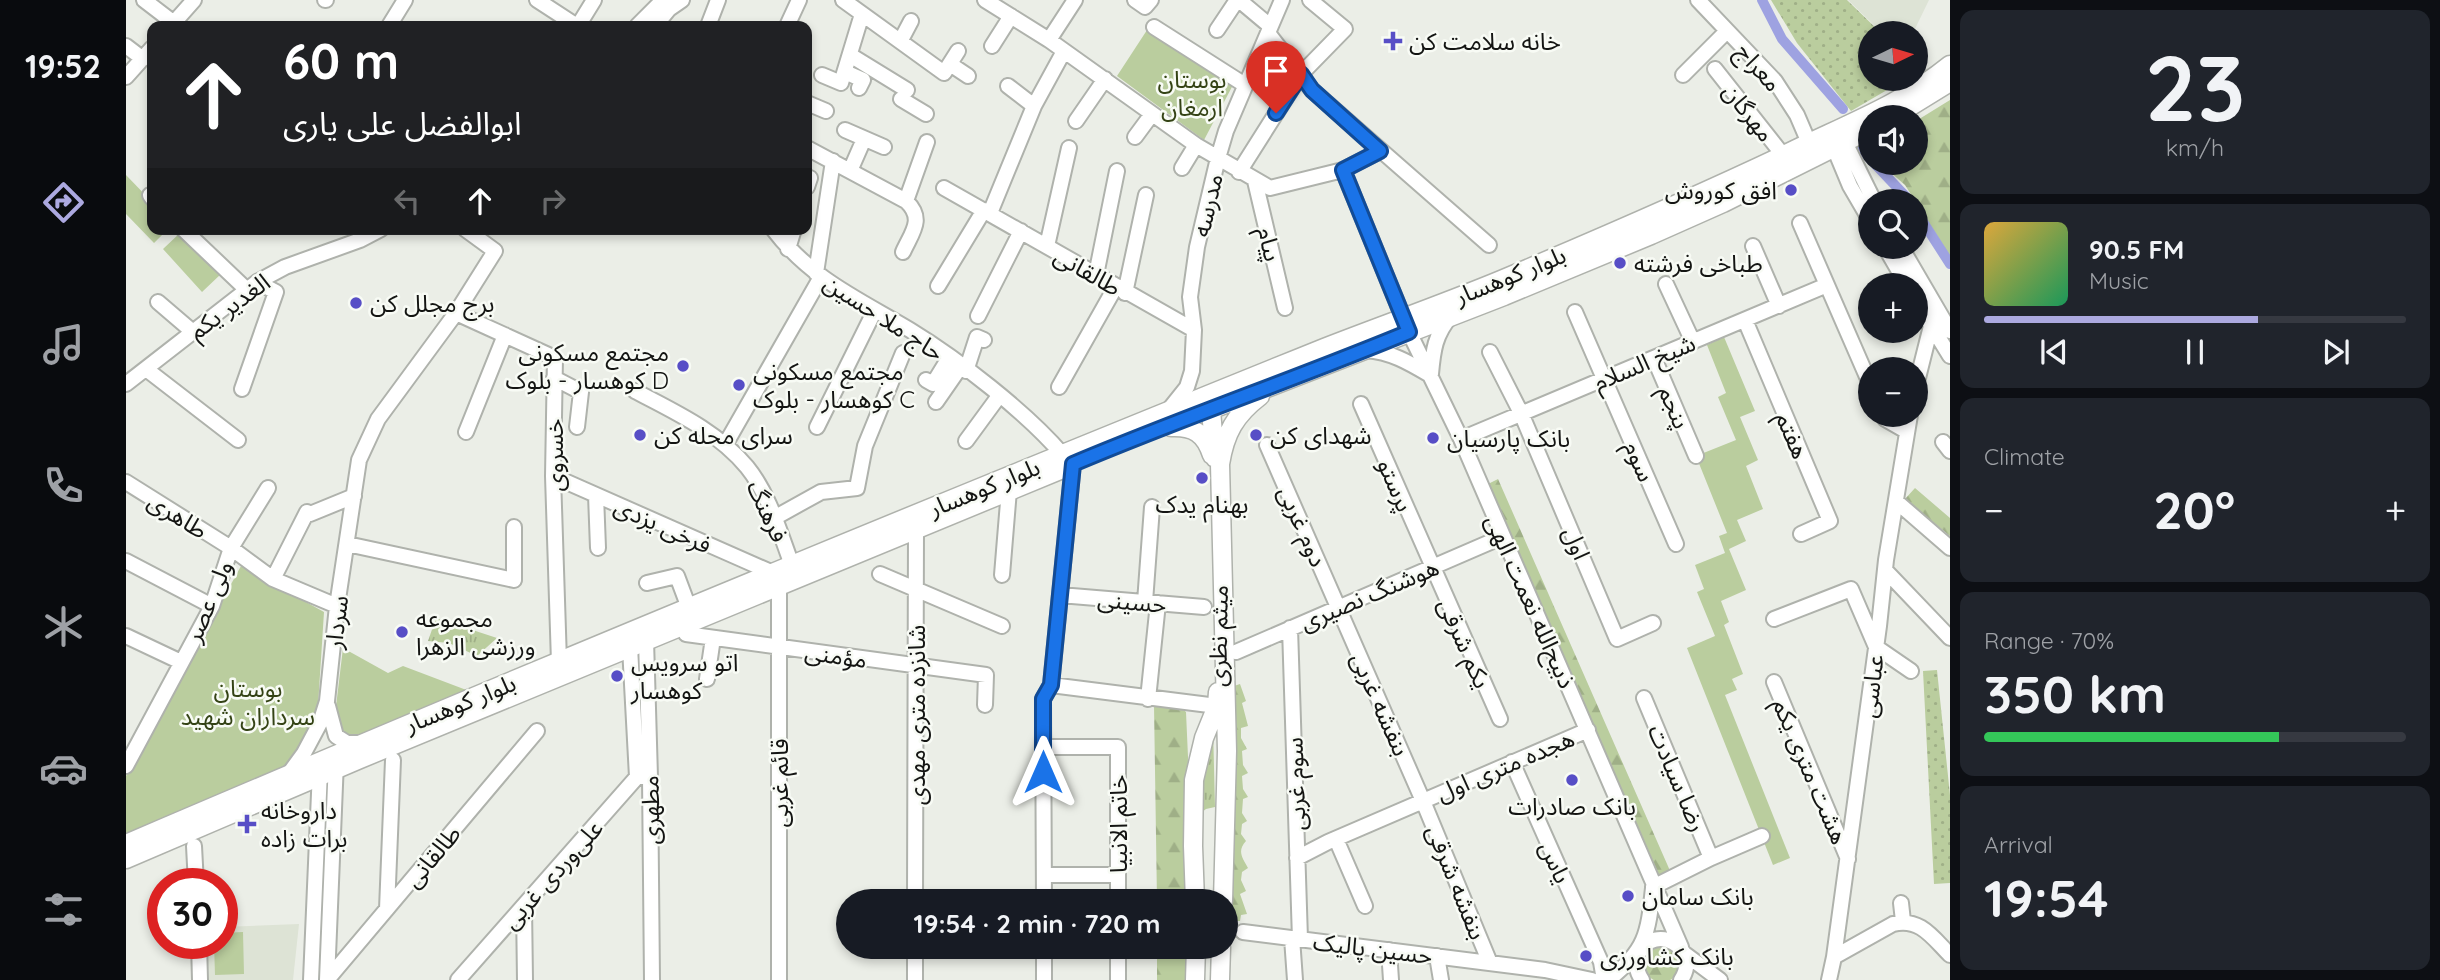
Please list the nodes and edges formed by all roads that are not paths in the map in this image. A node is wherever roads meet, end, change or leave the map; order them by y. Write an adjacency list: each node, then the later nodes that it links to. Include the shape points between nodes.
1 (145, 0): 20 (street)
2 (194, 0): 21 (street)
3 (405, 0): 22 (street)
4 (537, 0): 23 (street)
5 (594, 0): 24 (street)
6 (663, 0): 25 (street)
7 (682, 0): 26 (street)
8 (718, 0): 27 (street)
9 (799, 0): 28 (street)
10 (985, 0): 19 (street)
11 (1075, 0): 35 (street)
12 (1135, 0): 13 (street, via 1146,7)
13 (1151, 0)
14 (1238, 0): 31 (street); 32 (street)
15 (1282, 0): 31 (street, مدرسه)
16 (1310, 0): 46 (street, via 1345,29)
17 (1698, 0): 33 (street, معراج)
18 (853, 4): 34 (street); 40 (street)
19 (1011, 16): 35 (street); 37 (street)
20 (169, 21)
21 (176, 21)
22 (392, 21)
23 (570, 21)
24 (581, 21)
25 (642, 21)
26 (659, 21)
27 (710, 21)
28 (789, 21)
29 (911, 21): 34 (street)
30 (1154, 27): 52 (street)
31 (1269, 29): 46 (street); 52 (street, مدرسه)
32 (1217, 30)
33 (1726, 32): 48 (street); 68 (street, معراج, via 1775,81)
34 (901, 40): 42 (street, via 944,74)
35 (1049, 40): 39 (street)
36 (126, 46): 41 (street)
37 (992, 46)
38 (958, 51): 42 (street)
39 (1065, 51): 50 (street); 57 (street)
40 (850, 55): 45 (street); 59 (street)
41 (136, 63)
42 (950, 64): 49 (street)
43 (1950, 65): 65 (main road, بلوار کوهسار)
44 (1715, 69): 74 (street, مهرگان)
45 (845, 72): 47 (street, via 841,83); 54 (street, via 863,80)
46 (1301, 74): 73 (street, via 1312,90); 81 (street)
47 (822, 75)
48 (1683, 75)
49 (968, 76)
50 (1105, 79): 60 (street); 61 (street)
51 (1950, 82): 56 (main road)
52 (1245, 85): 75 (street, مدرسه)
53 (1008, 86): 57 (street)
54 (859, 88)
55 (812, 105): 58 (street)
56 (1913, 105)
57 (1034, 106): 88 (street)
58 (826, 111)
59 (926, 114)
60 (1152, 114): 64 (street); 69 (street)
61 (1076, 121)
62 (845, 130): 66 (street)
63 (1858, 132): 65 (main road, بلوار کوهسار)
64 (1135, 137)
65 (1836, 138): 68 (main road, بلوار کوهسار); 84 (street); 86 (street); 117 (main road, بلوار کوهسار, via 1723,203)
66 (864, 139): 70 (street); 79 (street)
67 (927, 142): 87 (street)
68 (1809, 142): 74 (main road, بلوار کوهسار)
69 (1196, 145): 75 (street); 77 (street)
70 (884, 147)
71 (1069, 148): 97 (street)
72 (812, 150): 76 (street)
73 (1380, 151): 78 (street); 96 (street)
74 (1783, 155): 120 (main road, بلوار کوهسار)
75 (1218, 158): 81 (street); 121 (street, مدرسه, via 1195,260 1190,297)
76 (833, 161): 79 (street); 102 (street)
77 (1182, 169)
78 (1343, 170): 82 (street, via 1270,188); 120 (street, ذبیح‌الله نعمت الهی)
79 (850, 171): 87 (street)
80 (1117, 171): 103 (street)
81 (1239, 172): 82 (street)
82 (1255, 181): 111 (street, پیام)
83 (944, 188): 88 (street, طالقانی)
84 (1867, 189)
85 (1146, 194): 108 (street)
86 (1858, 200)
87 (906, 201): 100 (street, via 913,208 916,225)
88 (987, 212): 90 (street, طالقانی); 107 (street)
89 (1800, 223): 105 (street)
90 (1021, 231): 97 (street, طالقانی); 116 (street)
91 (190, 235): 106 (street)
92 (370, 235): 106 (street, الغدیر یکم, via 285,267)
93 (473, 235): 114 (street, سردار, via 495,251)
94 (778, 235): 99 (street, حاج ملا حسین)
95 (792, 235): 99 (street)
96 (1489, 245)
97 (1047, 246): 103 (street, طالقانی)
98 (1753, 246): 110 (street)
99 (788, 249): 102 (street, حاج ملا حسین)
100 (902, 252)
101 (1906, 259): 119 (street)
102 (818, 275): 112 (street, حاج ملا حسین); 160 (street)
103 (1097, 275): 108 (street, طالقانی)
104 (1666, 284): 126 (street)
105 (1827, 285): 110 (street, شیخ السلام); 131 (street)
106 (252, 286): 123 (street, الغدیر یکم); 143 (street, via 276,292)
107 (939, 286)
108 (1120, 290): 121 (street, طالقانی); 142 (street)
109 (158, 302): 123 (street)
110 (1779, 306): 118 (street, شیخ السلام)
111 (1285, 308)
112 (875, 310): 134 (street, حاج ملا حسین); 152 (street)
113 (1575, 312): 138 (street, سوم)
114 (456, 313): 124 (street, خسروی); 170 (street, سردار, via 378,419 359,460)
115 (1928, 314): 119 (street)
116 (978, 316)
117 (1451, 316): 120 (main road, بلوار کوهسار); 136 (street, via 1436,338)
118 (1745, 320): 126 (street, شیخ السلام); 176 (street, هفتم, via 1830,522)
119 (1936, 322): 122 (street); 130 (street); 132 (street)
120 (1406, 324): 127 (main road, بلوار کوهسار); 136 (street, ذبیح‌الله نعمت الهی); 147 (main road, بلوار کوهسار)
121 (1194, 330): 150 (street, مدرسه, via 1187,387)
122 (1950, 331)
123 (193, 332): 135 (street, الغدیر یکم)
124 (505, 335): 137 (street, خسروی, via 555,358); 156 (street)
125 (984, 340): 134 (street, via 977,337)
126 (1693, 342): 133 (street, شیخ السلام)
127 (1366, 350): 136 (street, via 1398,356); 141 (main road, بلوار کوهسار)
128 (1490, 352): 149 (street)
129 (903, 353): 173 (street, via 865,446 857,488 821,492)
130 (1950, 356)
131 (1858, 357)
132 (1925, 357)
133 (1654, 358): 138 (street, شیخ السلام); 162 (street, پنجم)
134 (959, 365): 139 (street, via 933,384); 145 (street, حاج ملا حسین); 146 (street)
135 (146, 369): 140 (street, الغدیر یکم); 158 (street)
136 (1431, 376): 157 (street, ذبیح‌الله نعمت الهی)
137 (554, 378): 151 (street, via 581,392); 165 (street, خسروی)
138 (1604, 379): 149 (street, شیخ السلام); 179 (street, سوم)
139 (926, 380)
140 (126, 384)
141 (1277, 384): 147 (main road, بلوار کوهسار); 237 (main road, via 1239,413 1229,428 1220,464)
142 (1059, 387)
143 (242, 389)
144 (635, 391): 160 (street, فرهنگ)
145 (999, 396): 159 (street); 163 (street, حاج ملا حسین)
146 (936, 402)
147 (1211, 402): 150 (main road, بلوار کوهسار); 164 (main road, میثم نظری)
148 (1361, 404): 185 (street, پرستو)
149 (1521, 412): 157 (street, شیخ السلام); 201 (street, اول, via 1618,639)
150 (1163, 420): 163 (main road, بلوار کوهسار); 164 (main road, via 1198,431)
151 (577, 427)
152 (817, 427)
153 (1899, 427): 155 (street)
154 (1907, 427): 155 (street, عباسی)
155 (1906, 431): 171 (street, عباسی)
156 (466, 432)
157 (1461, 439): 177 (street, ذبیح‌الله نعمت الهی)
158 (238, 440)
159 (966, 441)
160 (725, 445): 173 (street, فرهنگ, via 747,468)
161 (1267, 445): 198 (street, دوم غربی)
162 (1696, 456)
163 (1068, 460): 168 (main road, بلوار کوهسار); 184 (main road, بلوار کوهسار); 193 (street)
164 (1216, 466): 223 (main road, میثم نظری, via 1221,664)
165 (553, 476): 169 (street, فرخی یزدی); 213 (street, خسروی)
166 (126, 482): 180 (street, طاهری)
167 (268, 488): 180 (street, ولی عصر)
168 (1009, 490): 175 (main road, بلوار کوهسار); 188 (street)
169 (596, 495): 181 (street); 190 (street, فرخی یزدی)
170 (354, 496): 178 (street, سردار); 189 (street, via 308,512)
171 (1896, 502): 182 (street); 186 (street, عباسی)
172 (1152, 507): 194 (street)
173 (774, 518): 184 (street, فرهنگ)
174 (514, 527): 178 (street, via 514,580)
175 (916, 529): 190 (main road, بلوار کوهسار); 192 (street, شانزده متری مهدی)
176 (1801, 534)
177 (1502, 537): 185 (street, هوشنگ نصیری); 225 (street, ذبیح‌الله نعمت الهی)
178 (347, 544): 196 (street, سردار)
179 (1676, 544)
180 (230, 548): 189 (street, طاهری); 195 (street, ولی عصر)
181 (598, 548)
182 (1950, 548)
183 (126, 561): 195 (street)
184 (792, 565): 190 (main road, بلوار کوهسار)
185 (1431, 567): 198 (street, هوشنگ نصیری); 224 (street, یکم شرقی)
186 (1885, 570): 207 (street); 209 (street, عباسی)
187 (880, 574): 192 (street)
188 (1002, 575)
189 (273, 579): 196 (street, طاهری)
190 (776, 579): 199 (main road, بلوار کوهسار); 208 (main road, بلوار کوهسار); 210 (street, قائم غربی)
191 (647, 583): 199 (street, via 677,576)
192 (916, 589): 202 (street); 214 (street, شانزده متری مهدی)
193 (1060, 595): 194 (street, حسینی); 218 (street)
194 (1152, 603): 197 (street, حسینی); 220 (street)
195 (212, 606): 212 (street, ولی عصر)
196 (337, 606): 221 (street, سردار)
197 (1204, 607)
198 (1338, 607): 203 (street, هوشنگ نصیری); 236 (street, بنفشه غربی)
199 (688, 608): 213 (main road, بلوار کوهسار)
200 (1774, 619): 209 (street, via 1851,589)
201 (1653, 623)
202 (1002, 626)
203 (1290, 628): 211 (street, هوشنگ نصیری); 243 (street, سوم غربی)
204 (686, 634): 206 (street, مؤمنی)
205 (126, 636): 212 (street)
206 (713, 638): 210 (street, مؤمنی); 216 (street)
207 (1950, 638)
208 (638, 644): 232 (main road, بلوار کوهسار); 235 (street, مطهری)
209 (1876, 646): 215 (street); 245 (street, عباسی)
210 (779, 647): 214 (street, مؤمنی); 285 (street, قائم غربی)
211 (1236, 652)
212 (181, 662): 228 (street, ولی عصر)
213 (559, 662): 227 (main road, بلوار کوهسار)
214 (916, 666): 222 (street, مؤمنی, via 986,676); 251 (street, شانزده متری مهدی)
215 (1911, 671)
216 (707, 679)
217 (1774, 682): 245 (street, هشت متری یکم)
218 (1051, 685): 220 (street); 229 (street, via 1043,699)
219 (1644, 698): 242 (street, رضا سیادت)
220 (1148, 699): 223 (street)
221 (327, 701): 227 (street, سردار, via 336,736 347,743); 234 (street, سردار, via 320,723)
222 (985, 705)
223 (1217, 706): 247 (main road, میثم نظری, via 1203,738 1194,780)
224 (1500, 719)
225 (1588, 730): 231 (street, هجده متری اول); 250 (street, ذبیح‌الله نعمت الهی)
226 (537, 731): 259 (street, طالقانی)
227 (362, 743): 232 (main road, بلوار کوهسار)
228 (131, 746): 233 (street, ولی عصر)
229 (1043, 747): 248 (street); 249 (street, خاتم الانبیا, via 1118,747)
230 (393, 760): 259 (street)
231 (1512, 762): 236 (street, هجده متری اول); 295 (street, یاس)
232 (328, 765): 234 (main road, بلوار کوهسار); 244 (main road, بلوار کوهسار); 280 (street); 281 (street, طالقانی)
233 (126, 766)
234 (288, 775): 240 (main road, بلوار کوهسار)
235 (644, 777): 257 (street, علی‌وردی غربی); 284 (street, مطهری)
236 (1423, 801): 239 (street, هجده متری اول); 277 (street, بنفشه شرقی)
237 (1226, 827): 247 (main road, via 1215,817 1201,824); 255 (main road)
238 (1762, 836): 242 (street)
239 (1336, 839): 243 (street, هجده متری اول); 258 (street)
240 (126, 844)
241 (194, 846): 246 (street)
242 (1718, 855): 250 (street, رضا سیادت)
243 (1297, 858): 263 (street, سوم غربی)
244 (126, 859)
245 (1848, 859): 262 (street, عباسی)
246 (195, 868)
247 (1195, 873): 254 (main road, میثم نظری)
248 (1044, 875): 249 (street); 252 (street)
249 (1118, 875): 253 (street, خاتم الانبیا)
250 (1653, 887): 266 (street); 267 (street, ذبیح‌الله نعمت الهی)
251 (915, 889)
252 (1044, 889)
253 (1118, 889)
254 (1195, 889)
255 (1223, 889)
256 (1901, 903): 260 (street)
257 (524, 906): 282 (street, علی‌وردی غربی); 283 (street)
258 (1365, 906)
259 (387, 909): 281 (street, طالقانی)
260 (1903, 921): 264 (street); 268 (street, via 1921,926)
261 (1243, 932): 263 (street, حسین پالیک)
262 (1837, 933): 264 (street); 270 (street, عباسی)
263 (1296, 939): 265 (street, حسین پالیک); 291 (street)
264 (1863, 942): 270 (street)
265 (1389, 950): 269 (street, حسین پالیک); 292 (street)
266 (1640, 951): 267 (street, via 1651,941 1667,939); 295 (street); 296 (street, via 1636,967)
267 (1683, 951): 297 (street, via 1686,970); 298 (street)
268 (1950, 955)
269 (1437, 956): 277 (street, حسین پالیک); 293 (street)
270 (1834, 957): 299 (street, عباسی)
271 (199, 959): 279 (street)
272 (915, 959): 286 (street)
273 (1044, 959): 287 (street)
274 (1118, 959): 288 (street)
275 (1196, 959): 289 (main road)
276 (1221, 959): 290 (main road)
277 (1490, 963): 278 (street, حسین پالیک)
278 (1548, 975): 294 (street, حسین پالیک)
279 (200, 980)
280 (311, 980)
281 (327, 980)
282 (458, 980)
283 (525, 980)
284 (652, 980)
285 (779, 980)
286 (915, 980)
287 (1044, 980)
288 (1118, 980)
289 (1195, 980)
290 (1220, 980)
291 (1295, 980)
292 (1391, 980)
293 (1441, 980)
294 (1592, 980)
295 (1606, 980)
296 (1642, 980)
297 (1681, 980)
298 (1720, 980)
299 (1831, 980)

